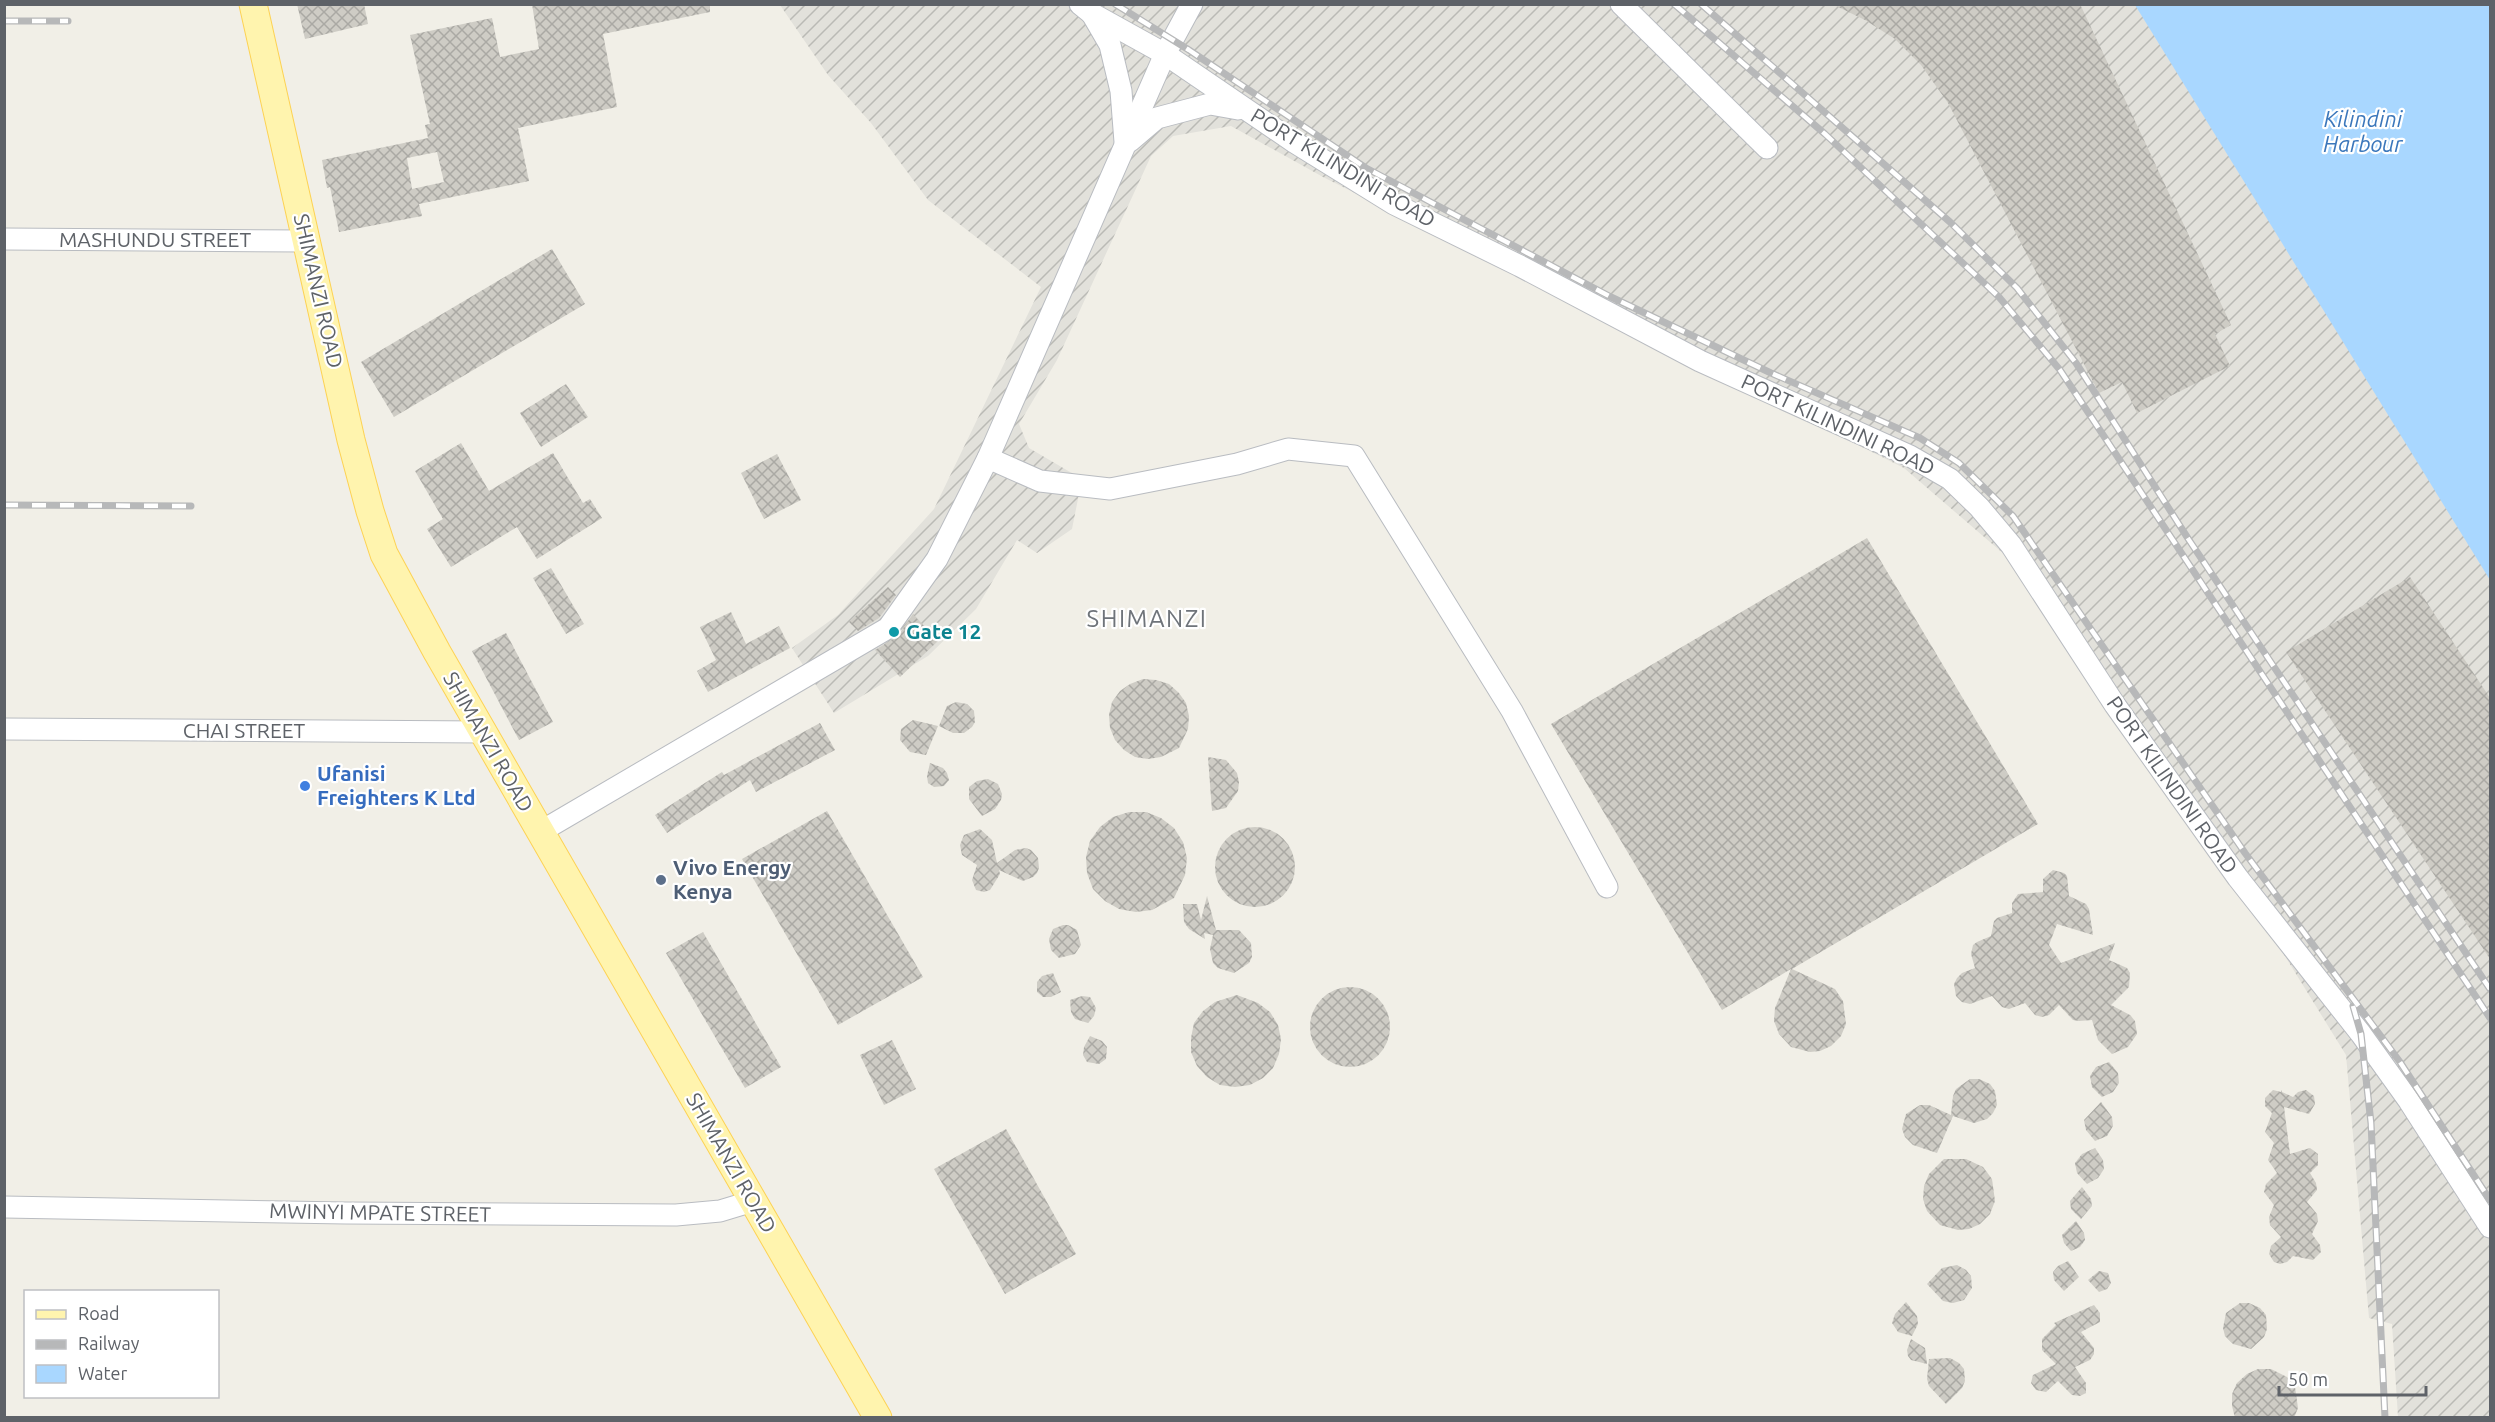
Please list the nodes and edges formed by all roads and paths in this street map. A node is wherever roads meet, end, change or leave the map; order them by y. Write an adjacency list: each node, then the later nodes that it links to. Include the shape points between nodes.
1 (253, 4): 10 (main road, SHIMANZI ROAD)
2 (1192, 4): 5 (street)
3 (1621, 4): 8 (street)
4 (1085, 9): 5 (street, PORT KILINDINI ROAD); 7 (street, via 1110,45 1121,91)
5 (1165, 54): 6 (street, PORT KILINDINI ROAD); 7 (street)
6 (1248, 111): 7 (street, via 1210,104 1191,108 1157,118); 18 (street, PORT KILINDINI ROAD, via 1394,204 1700,361 1910,456 1950,479 2011,545 2115,705 2238,878 2361,1034)
7 (1125, 145): 11 (street)
8 (1767, 148)
9 (4, 239): 10 (street, MASHUNDU STREET)
10 (306, 241): 13 (main road, SHIMANZI ROAD, via 351,440 384,554)
11 (988, 458): 14 (street, via 937,559 888,628); 15 (street, via 1040,481 1110,489 1237,464 1288,449 1354,456 1512,711)
12 (4, 729): 13 (street, CHAI STREET)
13 (483, 732): 14 (main road, SHIMANZI ROAD)
14 (540, 832): 16 (main road, SHIMANZI ROAD)
15 (1608, 887)
16 (753, 1201): 17 (street, MWINYI MPATE STREET, via 720,1211 676,1215); 19 (main road, SHIMANZI ROAD)
17 (4, 1207)
18 (2490, 1227)
19 (878, 1418)

